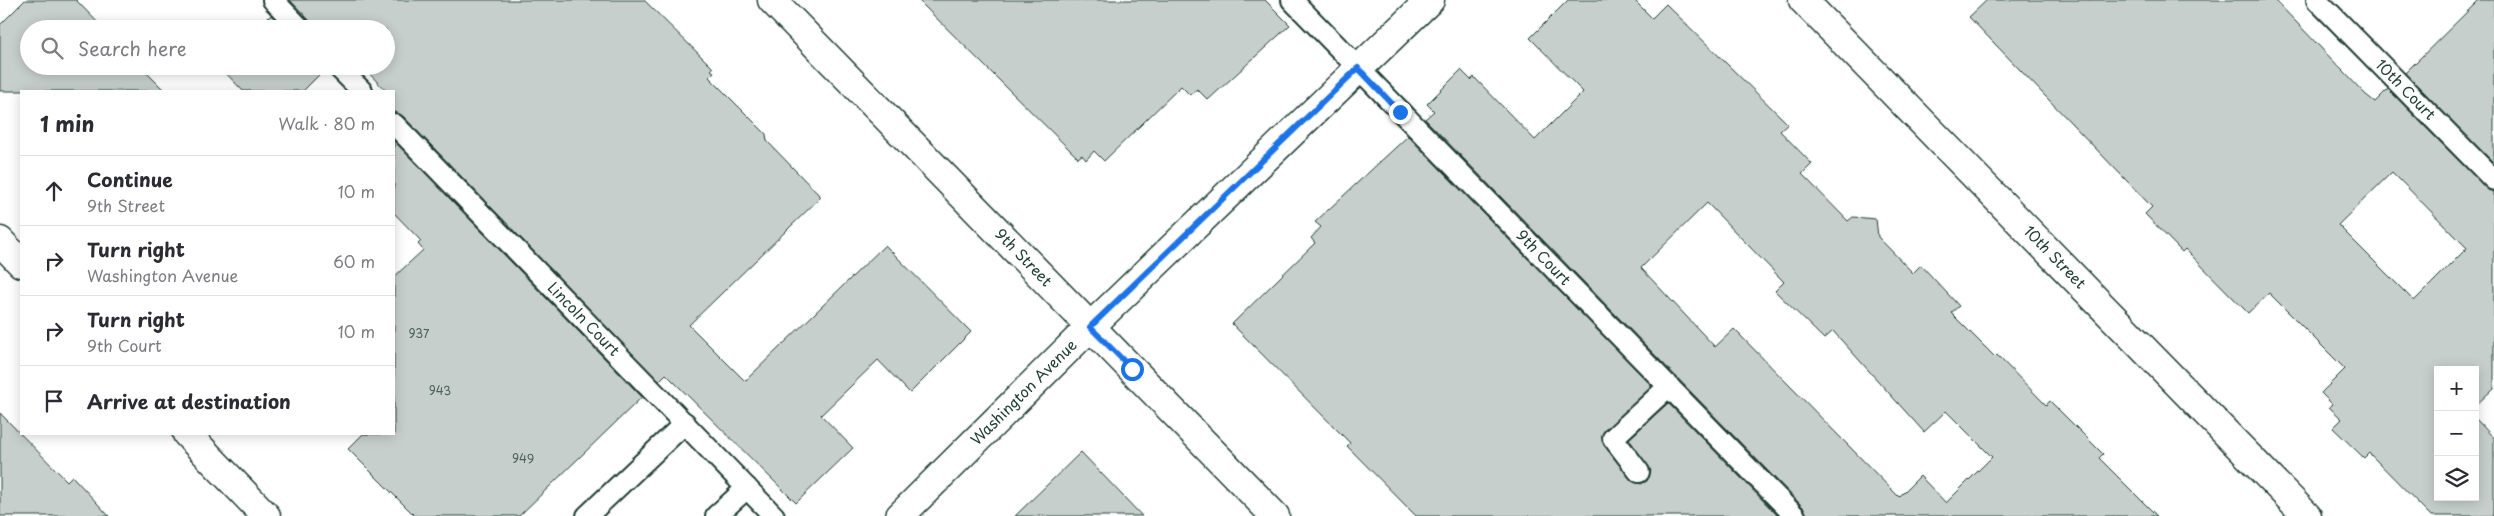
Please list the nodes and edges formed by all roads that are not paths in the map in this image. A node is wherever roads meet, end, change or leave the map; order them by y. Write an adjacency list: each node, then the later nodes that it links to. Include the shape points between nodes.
1 (273, 0): 7 (lane)
2 (772, 0): 15 (street, 9th Street)
3 (1292, 0): 8 (lane, 9th Court)
4 (1430, 0): 8 (street, Washington Avenue)
5 (1803, 0): 28 (street, 10th Street)
6 (2317, 0): 12 (lane, 10th Court)
7 (292, 20)
8 (1358, 68): 15 (street, Washington Avenue); 16 (lane, 9th Court)
9 (346, 75): 10 (lane)
10 (361, 90)
11 (395, 125): 17 (lane, Lincoln Court)
12 (2494, 180)
13 (0, 241): 14 (street)
14 (20, 262)
15 (1090, 327): 25 (street, Washington Avenue); 26 (street, 9th Street)
16 (1669, 386): 19 (lane, via 1613,438); 27 (lane, 9th Court)
17 (685, 423): 20 (lane, Lincoln Court); 22 (lane)
18 (188, 435): 21 (street)
19 (1639, 472)
20 (748, 488): 23 (lane); 24 (lane, Lincoln Court)
21 (266, 516)
22 (588, 516)
23 (716, 516)
24 (774, 516)
25 (900, 516)
26 (1275, 516)
27 (1794, 516)
28 (2307, 516)

